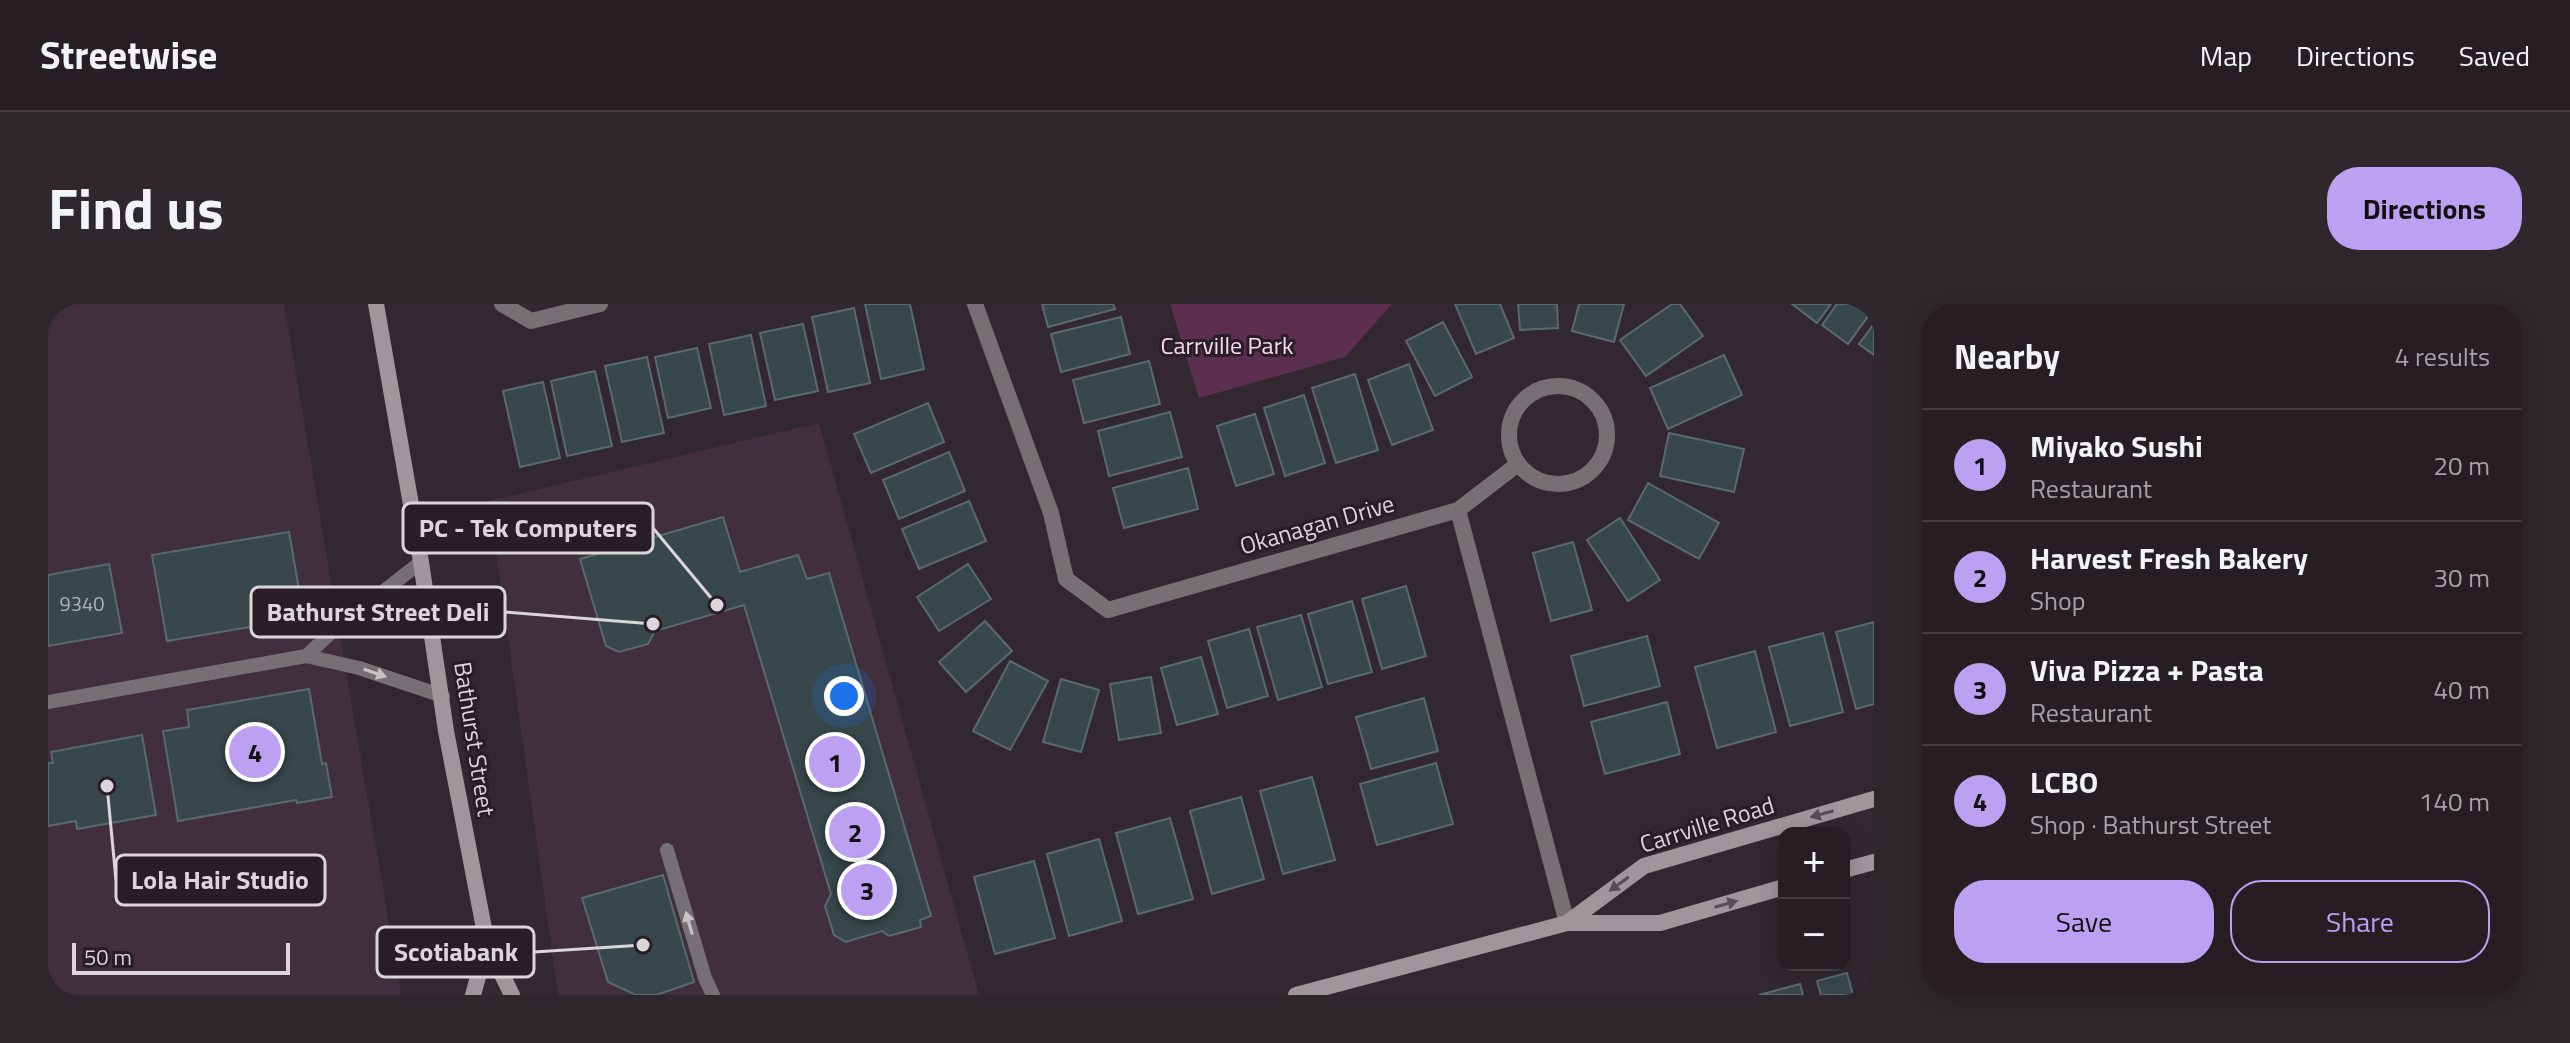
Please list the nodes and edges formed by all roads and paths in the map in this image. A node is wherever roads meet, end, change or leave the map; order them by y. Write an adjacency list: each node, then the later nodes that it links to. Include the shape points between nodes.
1 (376, 304): 7 (main road, Bathurst Street)
2 (502, 304): 3 (street, via 531,321)
3 (600, 304)
4 (975, 304): 6 (street, Okanagan Drive, via 1051,513 1066,579 1108,610)
5 (1518, 464): 5 (street, via 1511,451 1511,420 1530,395 1560,386 1589,397 1600,409 1607,441 1592,471 1578,480 1545,483); 6 (street)
6 (1458, 510): 16 (street)
7 (421, 562): 8 (lane); 9 (main road, Bathurst Street)
8 (306, 656): 9 (lane, one-way to 9); 10 (lane)
9 (443, 696): 17 (main road, Bathurst Street)
10 (48, 702)
11 (1874, 799): 16 (main road, Carrville Road, one-way to 16, via 1644,866)
12 (667, 850): 20 (lane, one-way to 12)
13 (1874, 862): 14 (main road)
14 (1850, 868)
15 (1778, 889): 16 (main road, Carrville Road, one-way to 15, via 1660,923)
16 (1567, 923): 21 (main road, Carrville Road)
17 (487, 944): 18 (main road, Bathurst Street); 19 (main road, Bathurst Street)
18 (473, 995)
19 (512, 995)
20 (713, 995)
21 (1296, 995)

